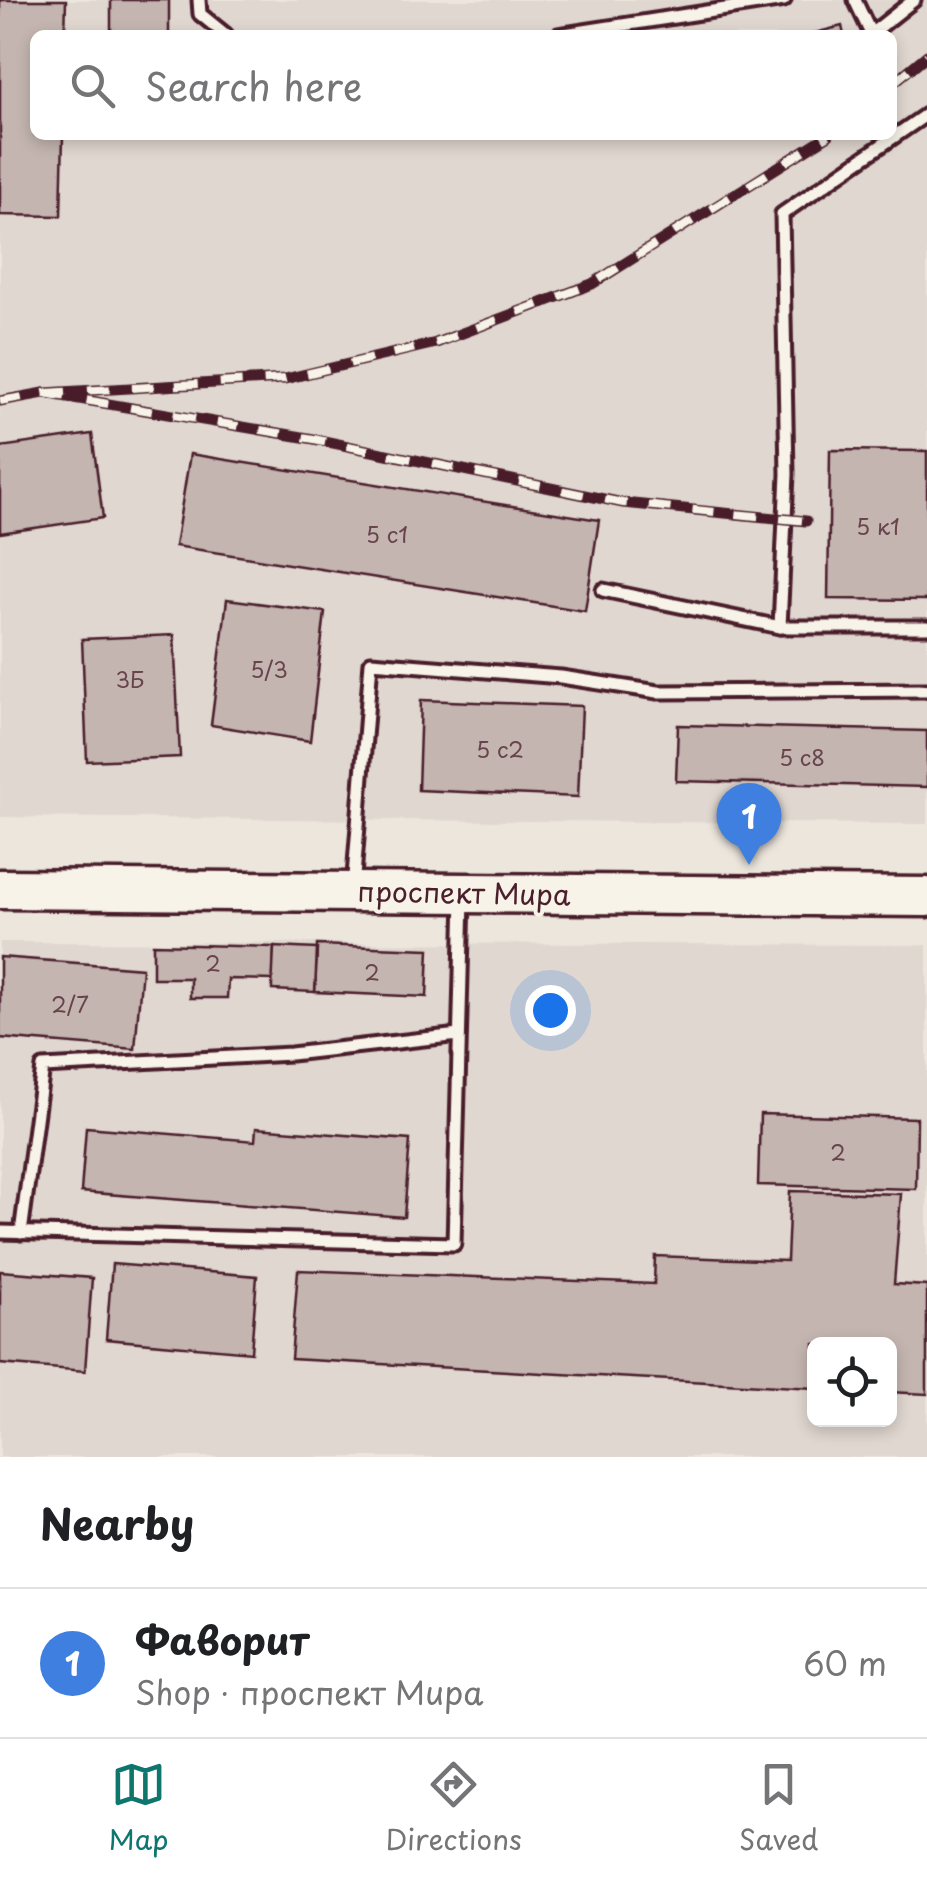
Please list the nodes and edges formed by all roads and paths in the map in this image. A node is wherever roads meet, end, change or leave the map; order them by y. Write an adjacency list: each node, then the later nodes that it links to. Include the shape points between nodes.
1 (199, 0): 5 (lane, via 200,14)
2 (784, 0): 6 (lane)
3 (854, 0): 7 (lane)
4 (914, 0): 8 (lane)
5 (220, 30)
6 (590, 30)
7 (869, 30)
8 (876, 30)
9 (927, 114): 10 (lane)
10 (897, 135)
11 (889, 140): 13 (lane, via 782,214 786,474)
12 (603, 590): 13 (lane)
13 (780, 627): 14 (lane)
14 (927, 627)
15 (927, 690): 17 (lane, via 658,692 371,662)
16 (0, 889): 17 (main road, проспект Мира)
17 (352, 891): 18 (main road, проспект Мира)
18 (463, 892): 19 (main road, проспект Мира); 20 (lane)
19 (927, 898)
20 (459, 1036): 22 (lane, via 290,1054 43,1067); 22 (lane, via 454,1244)
21 (0, 1232): 22 (lane)
22 (21, 1233)

